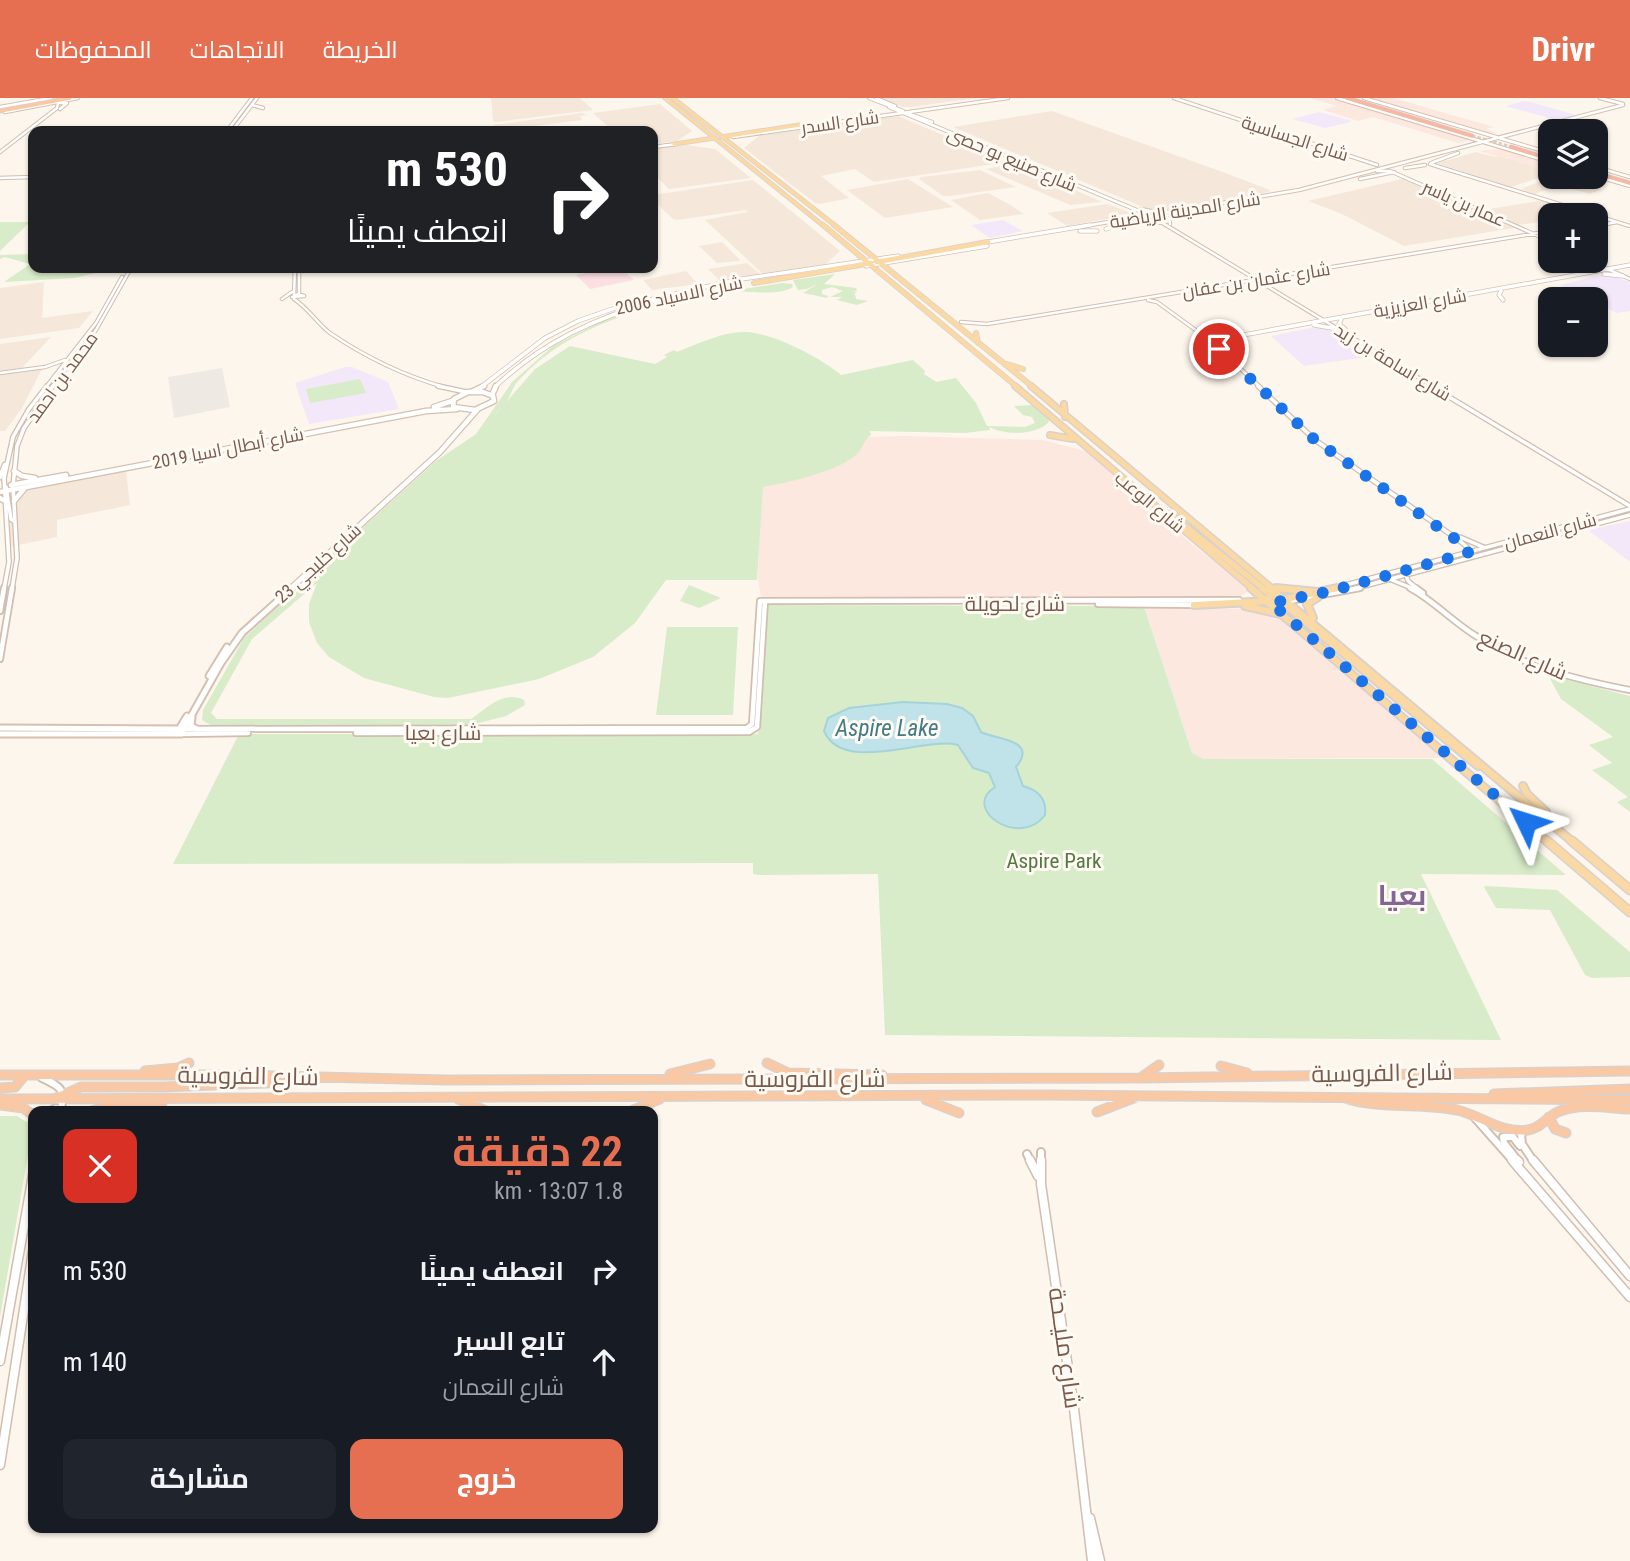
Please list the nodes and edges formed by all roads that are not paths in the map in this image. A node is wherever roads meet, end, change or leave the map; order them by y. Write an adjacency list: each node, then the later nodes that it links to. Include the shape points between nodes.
1 (51, 98): 33 (main road)
2 (59, 98): 33 (highway)
3 (78, 98): 14 (main road)
4 (665, 98): 24 (main road, شارع الوعب)
5 (673, 98): 18 (main road); 26 (main road, شارع الوعب)
6 (869, 98): 23 (street, شارع صنيع بو حصى); 37 (main road)
7 (876, 98): 23 (street, شارع صنيع بو حصى)
8 (1172, 98): 32 (street, شارع الجساسية); 32 (street, شارع الجساسية)
9 (1339, 98): 46 (highway)
10 (1347, 98): 64 (highway)
11 (1355, 98): 64 (highway)
12 (1363, 98): 44 (highway)
13 (1602, 98): 22 (street)
14 (71, 99): 19 (main road); 28 (street); 33 (highway)
15 (253, 99): 20 (street); 34 (street, via 246,108); 35 (street); 38 (street)
16 (996, 99): 17 (main road, شارع السدر); 21 (main road, شارع السدر); 30 (main road, شارع السدر)
17 (1007, 99)
18 (682, 101): 26 (main road)
19 (41, 105): 33 (main road); 36 (street, via 55,106)
20 (252, 105): 25 (street); 34 (street)
21 (947, 105): 27 (main road, شارع السدر); 37 (main road)
22 (1627, 105): 65 (main road); 69 (main road)
23 (891, 106): 27 (main road); 37 (street, شارع صنيع بو حصى); 39 (main road)
24 (676, 107): 58 (main road, شارع الوعب); 66 (main road)
25 (263, 108)
26 (687, 108): 59 (main road, شارع الوعب)
27 (920, 108): 37 (main road, شارع السدر)
28 (60, 109): 36 (street, via 67,103 58,103); 50 (street)
29 (258, 109): 38 (street)
30 (928, 109): 37 (main road, شارع السدر); 42 (main road, via 919,112)
31 (1199, 109): 32 (street)
32 (1207, 109): 48 (street, شارع الجساسية); 48 (street, شارع الجساسية)
33 (0, 110)
34 (249, 110): 38 (street)
35 (236, 111): 38 (street)
36 (51, 112): 49 (street)
37 (904, 112): 39 (main road, شارع السدر); 41 (street, شارع صنيع بو حصى); 42 (street, شارع صنيع بو حصى); 43 (main road); 45 (main road)
38 (243, 113): 47 (street); 47 (street); 51 (street)
39 (885, 114): 41 (main road); 43 (main road, شارع السدر)
40 (841, 117): 43 (main road)
41 (912, 117): 83 (street, شارع صنيع بو حصى)
42 (920, 117): 45 (street, شارع صنيع بو حصى)
43 (858, 118): 53 (main road, شارع السدر)
44 (1440, 121): 56 (main road)
45 (932, 122): 85 (street, شارع صنيع بو حصى)
46 (1418, 122): 64 (main road)
47 (237, 123): 52 (street)
48 (1246, 123): 68 (street, شارع الجساسية); 68 (street, شارع الجساسية)
49 (34, 126)
50 (37, 126)
51 (231, 126)
52 (235, 126)
53 (797, 127): 55 (main road); 60 (main road, شارع السدر); 63 (main road, شارع السدر); 66 (main road)
54 (766, 128): 60 (main road)
55 (805, 128)
56 (1467, 129): 64 (main road); 69 (main road, via 1493,135)
57 (28, 130): 80 (street)
58 (703, 130): 66 (main road, شارع الوعب); 67 (main road, via 705,135)
59 (714, 131): 62 (main road); 66 (main road, شارع الوعب)
60 (759, 131): 62 (main road, شارع السدر)
61 (28, 132): 80 (street)
62 (738, 134): 66 (main road, شارع السدر)
63 (744, 135): 66 (main road, شارع السدر); 72 (main road, via 733,139)
64 (1471, 135): 69 (main road); 69 (main road, via 1484,134); 73 (main road)
65 (1516, 137): 69 (main road); 77 (main road, via 1515,142)
66 (717, 138): 67 (main road); 67 (street); 70 (main road); 72 (main road, شارع الوعب); 95 (main road); 114 (main road, شارع الوعب)
67 (698, 140): 70 (street); 71 (street)
68 (1301, 141): 91 (street, شارع الجساسية); 97 (street, شارع الجساسية)
69 (1495, 141): 73 (main road, شارع المدينة الرياضية); 75 (main road); 76 (main road); 77 (main road); 79 (main road)
70 (674, 144): 74 (street)
71 (658, 145)
72 (731, 145): 95 (main road, شارع الوعب)
73 (1477, 145): 76 (main road); 79 (main road, شارع المدينة الرياضية); 84 (main road, شارع المدينة الرياضية)
74 (658, 146)
75 (1514, 147): 76 (main road); 81 (highway); 82 (main road)
76 (1505, 148)
77 (1535, 149): 78 (main road)
78 (1538, 151)
79 (1460, 152): 90 (street, شارع المدينة الرياضية); 96 (main road, شارع المدينة الرياضية)
80 (0, 153)
81 (1538, 154)
82 (1538, 154)
83 (1004, 155): 85 (street); 110 (street, شارع صنيع بو حصى)
84 (1436, 155): 89 (main road, شارع المدينة الرياضية); 98 (main road)
85 (1009, 157): 86 (street); 93 (street, شارع صنيع بو حصى)
86 (1020, 157)
87 (1414, 159): 89 (main road)
88 (1028, 160): 93 (street)
89 (1408, 163): 97 (main road, شارع المدينة الرياضية)
90 (1436, 163): 92 (street); 119 (street)
91 (1377, 164): 94 (street); 97 (street)
92 (1427, 164): 96 (main road)
93 (1035, 165): 122 (street, شارع صنيع بو حصى)
94 (1390, 166)
95 (761, 168): 149 (main road, شارع الوعب)
96 (1404, 169): 98 (main road, شارع المدينة الرياضية); 108 (street)
97 (1373, 170): 98 (street, عمار بن ياسر); 111 (main road, via 1379,173); 116 (main road, شارع المدينة الرياضية)
98 (1390, 172): 101 (main road); 107 (street, عمار بن ياسر); 108 (street, عمار بن ياسر); 111 (main road, شارع المدينة الرياضية)
99 (1608, 173): 103 (main road)
100 (1047, 175): 110 (street)
101 (1382, 175): 107 (street); 111 (main road)
102 (1608, 175): 112 (highway)
103 (1624, 175): 112 (highway)
104 (0, 177): 105 (street)
105 (11, 177): 106 (street)
106 (28, 177)
107 (1399, 177): 124 (street, عمار بن ياسر)
108 (1404, 177): 143 (street, عمار بن ياسر)
109 (1608, 179): 112 (highway)
110 (1062, 180): 117 (street, شارع صنيع بو حصى)
111 (1358, 180): 123 (main road, شارع المدينة الرياضية)
112 (1630, 182)
113 (763, 184): 114 (main road)
114 (773, 186): 128 (main road, شارع الوعب)
115 (1287, 190): 116 (main road)
116 (1299, 190): 120 (main road, شارع المدينة الرياضية)
117 (1094, 193): 118 (street); 121 (street, شارع صنيع بو حصى)
118 (1104, 199)
119 (1563, 203)
120 (1212, 206): 123 (main road, شارع المدينة الرياضية); 125 (main road)
121 (1134, 208): 125 (street, شارع صنيع بو حصى); 127 (main road, via 1139,214)
122 (1141, 209): 123 (main road); 125 (street, شارع صنيع بو حصى)
123 (1173, 214): 125 (main road, شارع المدينة الرياضية); 134 (main road)
124 (1489, 215): 143 (street, عمار بن ياسر); 144 (street, via 1523,232)
125 (1156, 217): 127 (main road, شارع المدينة الرياضية); 129 (main road, شارع المدينة الرياضية); 133 (street, شارع اسامة بن زيد); 134 (street, شارع اسامة بن زيد); 139 (main road)
126 (1608, 218): 130 (street)
127 (1129, 219): 147 (main road, شارع المدينة الرياضية)
128 (815, 220): 146 (main road, شارع الوعب); 154 (main road)
129 (1140, 221): 133 (main road); 135 (main road, شارع المدينة الرياضية)
130 (1619, 221): 131 (street); 132 (street); 136 (street)
131 (1608, 222)
132 (1608, 222)
133 (1164, 223): 167 (street, شارع اسامة بن زيد)
134 (1170, 224): 171 (street, شارع اسامة بن زيد)
135 (1118, 225): 138 (main road); 139 (main road, شارع المدينة الرياضية)
136 (1630, 226)
137 (819, 228): 146 (main road)
138 (1106, 229)
139 (1088, 230): 140 (main road, شارع المدينة الرياضية)
140 (1080, 231): 141 (main road); 153 (main road, شارع المدينة الرياضية)
141 (1097, 231)
142 (1538, 234): 143 (street, شارع عثمان بن عفان)
143 (1534, 235): 144 (street, شارع عثمان بن عفان); 145 (street, عمار بن ياسر); 173 (street, شارع عثمان بن عفان)
144 (1522, 236): 150 (street, شارع عثمان بن عفان)
145 (1538, 236)
146 (836, 237): 148 (main road, شارع الوعب)
147 (988, 242): 152 (main road, شارع المدينة الرياضية); 154 (main road)
148 (853, 251): 154 (main road, شارع الوعب); 155 (main road, via 855,260)
149 (867, 251): 152 (main road); 154 (main road, شارع الوعب)
150 (1428, 251): 151 (street); 171 (street, شارع عثمان بن عفان)
151 (1416, 252)
152 (901, 256): 154 (main road, شارع المدينة الرياضية)
153 (909, 259): 154 (main road, شارع المدينة الرياضية); 166 (main road, via 895,265)
154 (874, 262): 155 (main road, شارع الاسياد 2006); 165 (main road, شارع الوعب); 166 (main road, شارع الوعب); 174 (main road); 189 (main road)
155 (848, 266): 159 (main road, شارع الاسياد 2006); 165 (main road); 174 (main road, شارع الاسياد 2006)
156 (1630, 267): 160 (main road, شارع العزيزية)
157 (1608, 268): 160 (street)
158 (802, 269): 159 (main road)
159 (813, 270): 178 (main road, شارع الاسياد 2006)
160 (1612, 270): 168 (main road, شارع العزيزية); 169 (street); 170 (street); 192 (main road, شارع العزيزية)
161 (126, 273): 205 (street, محمد بن احمد)
162 (126, 273): 226 (street, محمد بن احمد, via 96,330 29,420 17,446)
163 (296, 273): 175 (street)
164 (298, 273): 183 (street)
165 (883, 273): 188 (main road, شارع الوعب)
166 (895, 273): 189 (main road, شارع الوعب)
167 (1250, 274): 171 (street, شارع اسامة بن زيد); 172 (street)
168 (1599, 274): 169 (main road); 176 (main road, شارع العزيزية)
169 (1623, 276): 170 (street)
170 (1630, 279)
171 (1262, 281): 172 (street, شارع عثمان بن عفان); 173 (street, شارع اسامة بن زيد); 185 (street, شارع عثمان بن عفان); 190 (street, شارع اسامة بن زيد)
172 (1244, 282): 195 (street, شارع عثمان بن عفان)
173 (1272, 282): 192 (street, شارع اسامة بن زيد)
174 (754, 283): 178 (main road, شارع الاسياد 2006)
175 (295, 287): 180 (street); 184 (street)
176 (1501, 291): 181 (main road, شارع العزيزية); 186 (main road, via 1498,294)
177 (674, 292): 178 (main road, شارع الاسياد 2006); 179 (main road); 213 (main road, شارع الاسياد 2006, via 607,310 561,329)
178 (686, 292): 214 (main road, شارع الاسياد 2006, via 569,332 531,355)
179 (659, 293)
180 (294, 297): 183 (street); 183 (street)
181 (1466, 297): 182 (main road); 191 (main road, شارع العزيزية)
182 (1495, 297)
183 (300, 298): 198 (street)
184 (282, 299)
185 (1157, 300): 195 (street, شارع عثمان بن عفان); 203 (street)
186 (1503, 300)
187 (909, 301): 188 (main road)
188 (919, 304): 199 (main road, شارع الوعب)
189 (940, 310): 204 (main road, شارع الوعب)
190 (1317, 315): 192 (street, شارع اسامة بن زيد); 194 (main road)
191 (1341, 320): 192 (main road, شارع العزيزية); 200 (main road)
192 (1328, 322): 194 (main road, شارع العزيزية); 197 (street, شارع اسامة بن زيد); 200 (main road)
193 (961, 323): 195 (street, شارع عثمان بن عفان)
194 (1315, 323): 197 (main road); 203 (main road, شارع العزيزية); 203 (main road, شارع العزيزية)
195 (988, 325): 201 (street, شارع عثمان بن عفان)
196 (940, 327): 199 (main road)
197 (1338, 329): 235 (street, شارع اسامة بن زيد)
198 (326, 330): 202 (street); 202 (street, via 324,335)
199 (950, 331): 207 (main road, شارع الوعب)
200 (1346, 331): 233 (street, شارع اسامة بن زيد)
201 (976, 333): 204 (main road)
202 (334, 336): 212 (street)
203 (1212, 341): 242 (street, via 1320,439 1452,532); 243 (street, via 1315,440 1460,541)
204 (978, 343): 206 (main road, شارع الوعب)
205 (70, 357): 208 (street); 211 (street, محمد بن احمد)
206 (1001, 362): 209 (main road); 220 (main road, شارع الوعب)
207 (992, 366): 219 (main road, شارع الوعب); 220 (main road)
208 (45, 367): 210 (street); 211 (street, via 56,367)
209 (1023, 369)
210 (0, 373)
211 (57, 373): 225 (street, محمد بن احمد, via 17,428)
212 (436, 384): 213 (street); 215 (street)
213 (470, 392): 214 (main road); 215 (main road, شارع الاسياد 2006)
214 (492, 395): 218 (main road, شارع الاسياد 2006, via 493,403)
215 (453, 399): 217 (main road, via 452,405); 227 (main road, شارع أبطال اسيا 2019, via 407,412)
216 (1064, 404): 220 (main road)
217 (459, 410): 218 (main road, شارع أبطال اسيا 2019); 224 (main road, شارع خليجي 23, via 463,417 458,426); 229 (main road, شارع أبطال اسيا 2019, via 426,411)
218 (477, 410): 224 (main road, شارع خليجي 23)
219 (1053, 418): 220 (main road, شارع الوعب); 222 (main road, via 1049,434)
220 (1069, 426): 222 (main road, شارع الوعب); 223 (main road, شارع الوعب); 231 (main road, via 1130,477)
221 (1097, 435): 223 (main road)
222 (1082, 443): 236 (main road, شارع الوعب)
223 (1100, 446): 231 (main road, شارع الوعب)
224 (432, 457): 264 (main road, شارع خليجي 23, via 251,620 229,644)
225 (5, 466): 228 (main road); 230 (street, محمد بن احمد)
226 (14, 471): 227 (main road, via 36,478); 230 (street, محمد بن احمد)
227 (75, 473): 230 (main road, شارع أبطال اسيا 2019)
228 (0, 477)
229 (39, 485): 230 (main road, شارع أبطال اسيا 2019); 234 (main road, via 20,491)
230 (6, 488): 232 (street, محمد بن احمد); 234 (street, محمد بن احمد); 240 (street)
231 (1153, 489): 237 (main road, شارع الوعب)
232 (2, 499): 255 (street, محمد بن احمد, via 9,562)
233 (1630, 500)
234 (14, 501): 240 (street, محمد بن احمد)
235 (1630, 508): 242 (street, شارع النعمان)
236 (1159, 509): 241 (main road); 245 (main road, شارع الوعب)
237 (1181, 511): 238 (main road); 247 (main road, شارع الوعب)
238 (1193, 513)
239 (1630, 515): 244 (street, شارع النعمان)
240 (15, 522): 259 (street, محمد بن احمد, via 17,558)
241 (1211, 546): 247 (main road, via 1263,585); 250 (main road)
242 (1486, 548): 243 (street, شارع النعمان)
243 (1468, 553): 248 (street, شارع النعمان)
244 (1406, 575): 246 (street, شارع النعمان); 262 (street, شارع الصنع, via 1429,598 1494,643 1567,673)
245 (1240, 578): 250 (main road, شارع الوعب); 253 (main road, via 1247,593)
246 (1389, 580): 249 (street, شارع النعمان); 262 (street, شارع الصنع, via 1405,585 1476,636 1512,655 1564,675)
247 (1268, 583): 249 (main road, via 1286,591); 250 (main road, شارع الوعب)
248 (1345, 585): 249 (street, شارع النعمان); 250 (main road)
249 (1317, 594): 250 (street, شارع النعمان); 257 (main road, via 1307,604)
250 (1277, 600): 253 (street, شارع لحويلة); 254 (main road); 256 (main road, شارع الوعب); 257 (main road, شارع الوعب); 263 (main road)
251 (762, 602): 252 (street, شارع لحويلة); 270 (street, شارع بعيا, via 751,725 747,728)
252 (1116, 602): 253 (street, شارع لحويلة); 254 (street, شارع لحويلة)
253 (1237, 602): 254 (street, شارع لحويلة); 258 (main road, via 1274,612)
254 (1195, 605)
255 (0, 611)
256 (1283, 614): 258 (main road, شارع الوعب); 263 (main road, via 1290,613)
257 (1315, 622): 273 (main road, شارع الوعب)
258 (1293, 623): 261 (main road, شارع الوعب)
259 (0, 659)
260 (1346, 678): 261 (main road)
261 (1362, 682): 277 (main road, شارع الوعب)
262 (1630, 688)
263 (1397, 699): 273 (main road, via 1469,761)
264 (190, 714): 268 (main road, via 191,726); 269 (main road); 271 (main road, شارع خليجي 23)
265 (0, 722): 267 (main road)
266 (0, 728): 267 (main road, شارع بعيا)
267 (24, 729): 269 (main road, شارع بعيا)
268 (197, 729): 270 (street, شارع بعيا); 271 (street, شارع بعيا)
269 (158, 730): 271 (main road, شارع بعيا)
270 (307, 731): 271 (street, شارع بعيا)
271 (180, 732): 272 (main road, شارع بعيا)
272 (0, 736)
273 (1490, 771): 275 (main road, شارع الوعب)
274 (1523, 786): 275 (main road)
275 (1556, 827): 276 (main road, شارع الوعب)
276 (1630, 890)
277 (1630, 912)
278 (188, 1063): 286 (highway)
279 (767, 1063): 291 (highway, via 788,1073 875,1074)
280 (710, 1064): 289 (highway, via 680,1073)
281 (1159, 1065): 290 (highway)
282 (1221, 1066): 287 (highway)
283 (1630, 1071): 287 (highway, شارع الفروسية)
284 (0, 1072): 285 (highway, شارع الفروسية)
285 (29, 1075): 286 (highway, شارع الفروسية); 292 (highway, via 15,1087); 295 (street, via 59,1086)
286 (109, 1076): 288 (highway, شارع الفروسية)
287 (1262, 1077): 290 (highway, شارع الفروسية)
288 (340, 1078): 289 (highway, شارع الفروسية); 295 (highway, via 256,1085 80,1087)
289 (582, 1078): 291 (highway, شارع الفروسية)
290 (1141, 1078): 291 (highway, شارع الفروسية)
291 (897, 1079)
292 (0, 1088)
293 (1630, 1088): 300 (highway)
294 (1140, 1095): 296 (highway, شارع الفروسية); 298 (highway, شارع الفروسية); 312 (highway)
295 (60, 1096): 301 (highway, شارع الفروسية); 302 (highway, شارع الفروسية); 305 (street); 306 (street)
296 (1339, 1096): 300 (highway, شارع الفروسية); 315 (highway, via 1365,1105 1455,1109)
297 (663, 1097): 298 (highway, شارع الفروسية); 299 (highway, شارع الفروسية); 309 (highway)
298 (915, 1097): 313 (highway)
299 (454, 1098): 302 (highway, شارع الفروسية); 308 (highway)
300 (1472, 1098): 303 (highway, شارع الفروسية)
301 (0, 1099)
302 (194, 1100): 307 (highway)
303 (1630, 1100)
304 (0, 1105): 311 (highway)
305 (53, 1106)
306 (61, 1106)
307 (119, 1106)
308 (474, 1106)
309 (642, 1106)
310 (1630, 1109): 314 (highway, via 1565,1110)
311 (28, 1112)
312 (1097, 1112)
313 (959, 1113)
314 (1549, 1117): 316 (highway); 317 (highway, via 1553,1127)
315 (1475, 1118): 316 (highway, via 1501,1129); 322 (street)
316 (1526, 1130): 320 (street, via 1520,1139)
317 (1566, 1133)
318 (1041, 1152): 321 (street, شارع مليــحة)
319 (1027, 1154): 321 (street, شارع مليــحة)
320 (1534, 1162): 322 (street, via 1515,1138 1503,1137); 324 (street)
321 (1041, 1184): 329 (street, شارع مليــحة)
322 (1535, 1184): 326 (street)
323 (28, 1203): 327 (street)
324 (1630, 1276)
325 (28, 1283): 328 (street)
326 (1630, 1297)
327 (0, 1361)
328 (0, 1465)
329 (1088, 1511): 330 (street, شارع مليــحة); 331 (street, شارع مليــحة)
330 (1092, 1561)
331 (1100, 1561)

